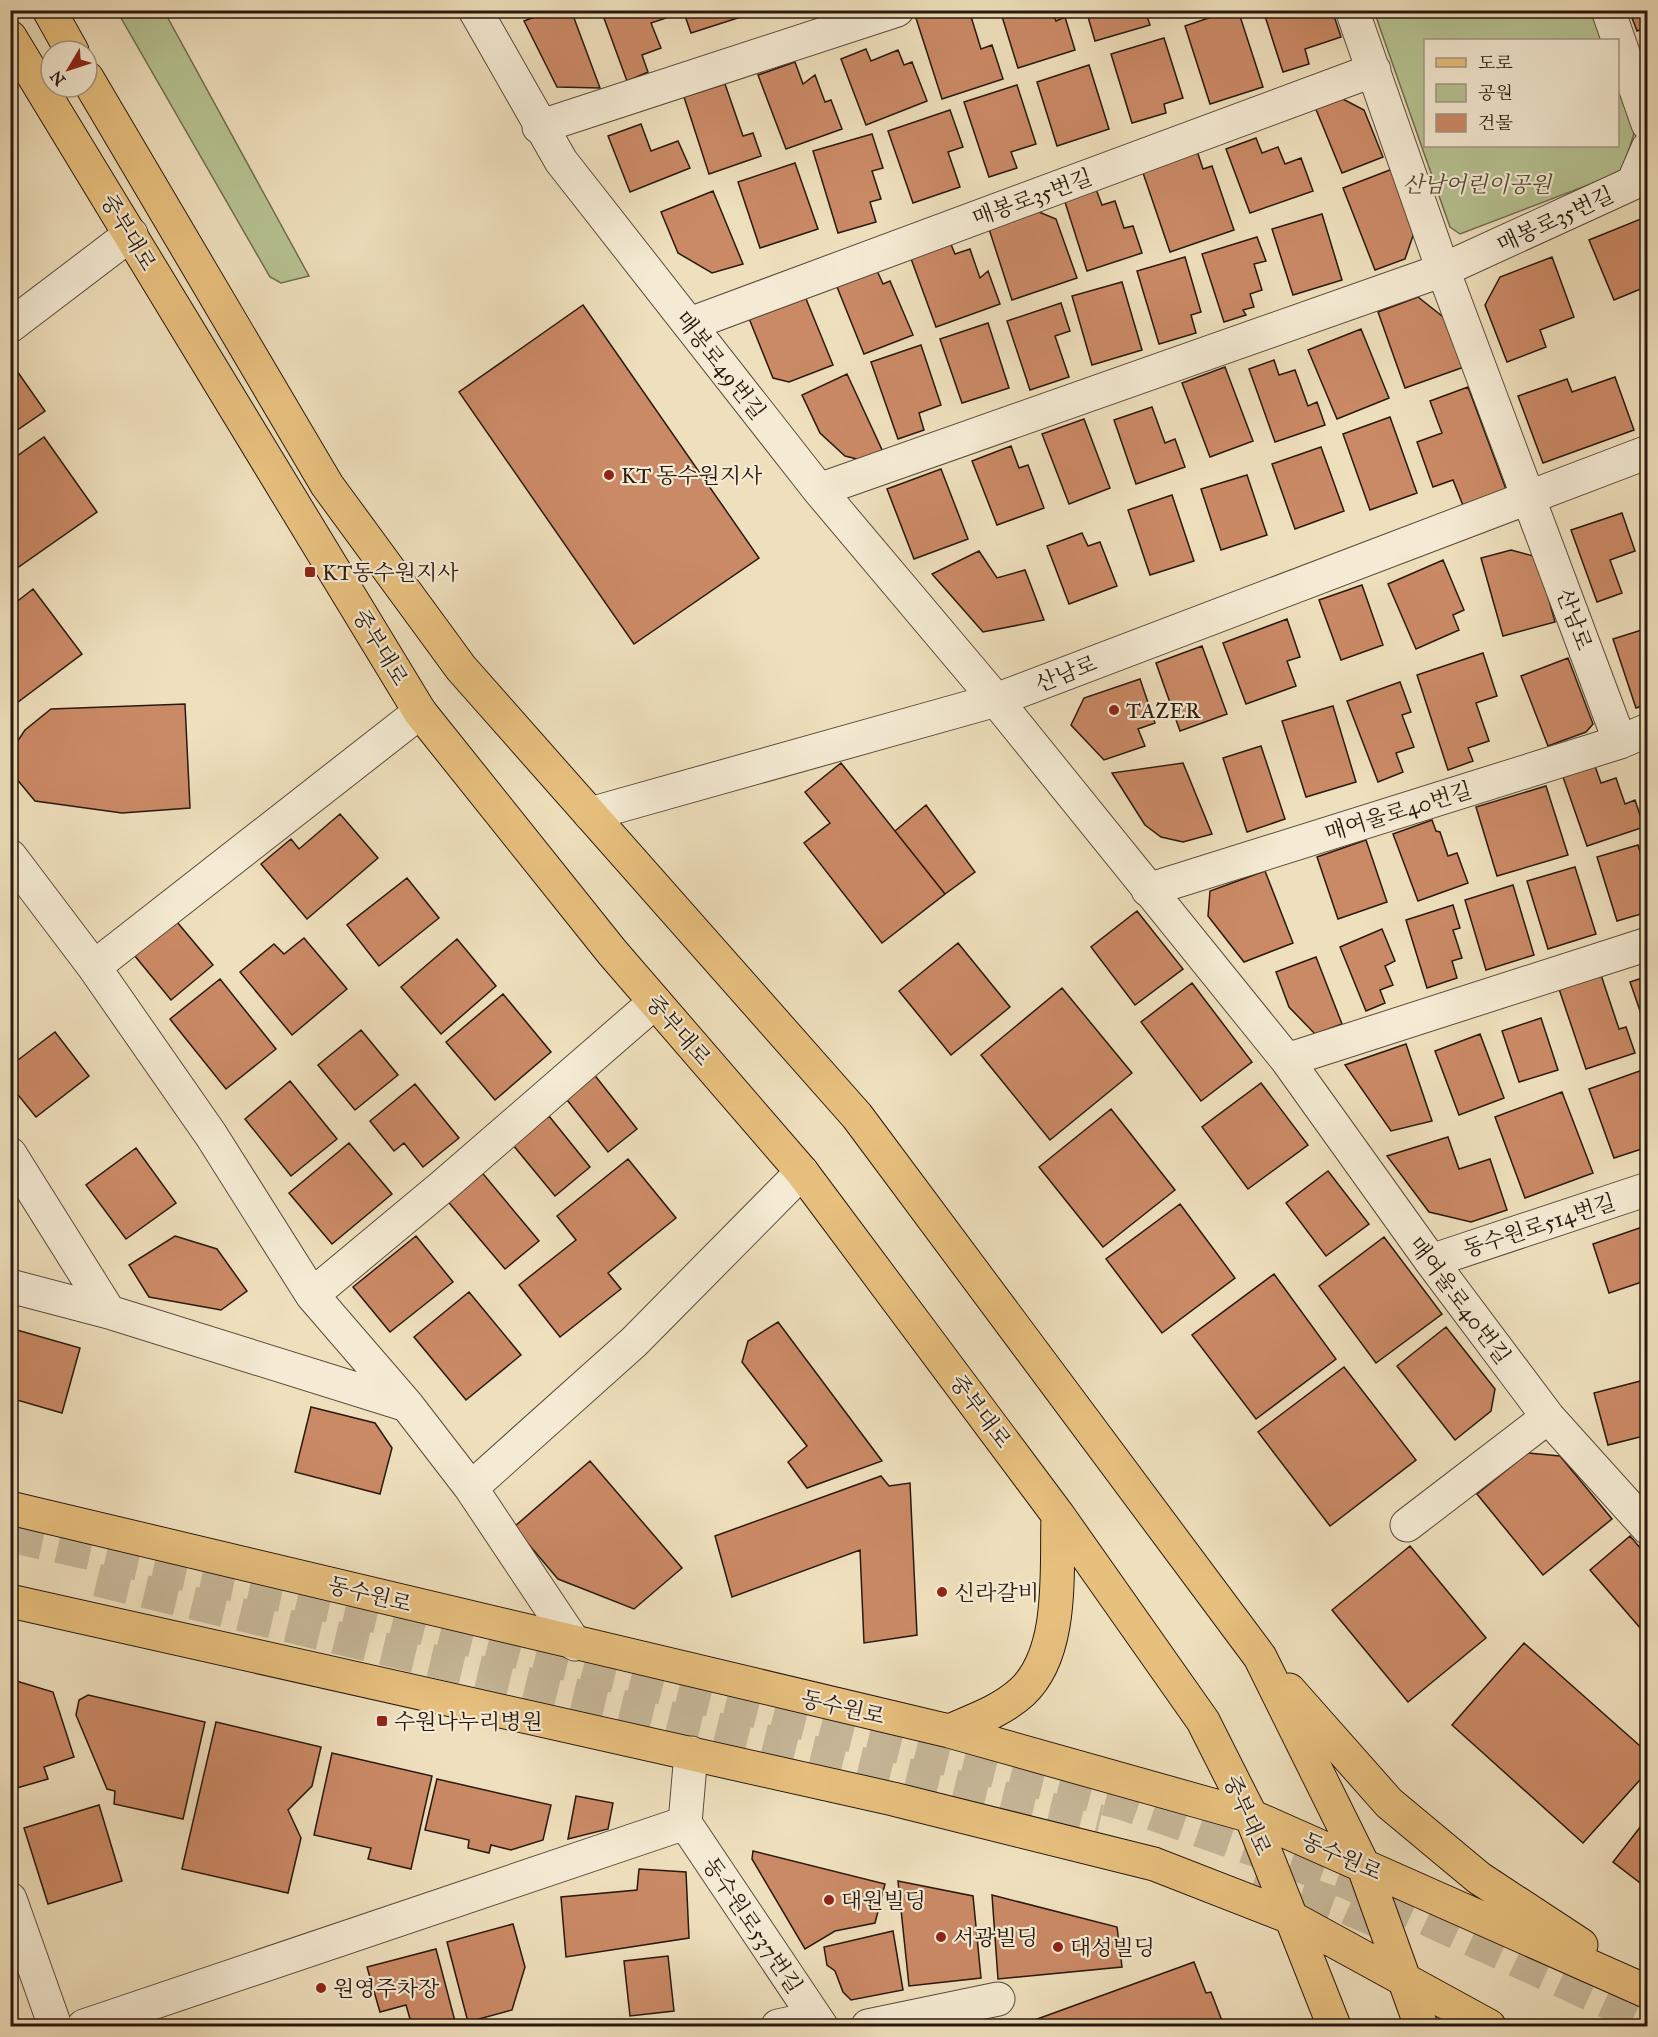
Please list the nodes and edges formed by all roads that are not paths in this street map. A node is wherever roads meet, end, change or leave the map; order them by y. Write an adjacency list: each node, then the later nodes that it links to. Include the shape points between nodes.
1 (49, 10): 7 (main road)
2 (475, 10): 13 (street, 매봉로49번길)
3 (897, 10): 13 (street)
4 (1352, 10): 10 (street)
5 (1608, 10): 8 (street)
6 (10, 37): 15 (main road, 중부대로)
7 (65, 39)
8 (1618, 39)
9 (1619, 42): 12 (street)
10 (1374, 70): 16 (street); 17 (street, 매봉로35번길)
11 (99, 98): 25 (main road, 중부대로, via 327,485 461,668)
12 (1647, 124)
13 (539, 127): 17 (street, 매봉로49번길, via 561,161)
14 (1647, 148): 16 (street, 매봉로35번길, via 1633,183)
15 (130, 234): 18 (street); 23 (main road, 중부대로)
16 (1443, 270): 20 (street, 매봉로35번길); 21 (street)
17 (690, 324): 20 (street, 매봉로49번길)
18 (10, 326)
19 (1647, 452): 21 (street, 산남로)
20 (819, 490): 22 (street, 매봉로49번길)
21 (1529, 497): 22 (street, 산남로); 24 (street, 산남로)
22 (996, 700): 25 (street, 산남로); 27 (street, 매여울로40번길)
23 (420, 712): 29 (street); 30 (main road, 중부대로)
24 (1634, 736): 27 (street, 매여울로40번길)
25 (590, 814): 48 (main road, 중부대로, via 857,1116)
26 (10, 856): 29 (street)
27 (1148, 890): 31 (street, 매여울로40번길)
28 (1647, 944): 31 (street)
29 (94, 967): 37 (street, via 211,1135)
30 (655, 1002): 33 (main road, 중부대로); 37 (street)
31 (1287, 1060): 35 (street, 매여울로40번길)
32 (10, 1154): 38 (street)
33 (802, 1172): 41 (street, via 634,1342); 43 (main road, 중부대로)
34 (1647, 1189): 35 (street, 동수원로514번길)
35 (1431, 1261): 40 (street, 매여울로40번길)
36 (10, 1286): 38 (street)
37 (312, 1295): 39 (street)
38 (109, 1312): 39 (street)
39 (407, 1405): 41 (street)
40 (1548, 1417): 44 (street); 45 (street, 매여울로40번길)
41 (471, 1488): 47 (street)
42 (10, 1508): 47 (main road, 동수원로)
43 (1058, 1515): 49 (main road, via 1055,1618 1043,1664 1023,1691 999,1709); 51 (main road, 중부대로, via 1203,1721)
44 (1407, 1525)
45 (1647, 1528)
46 (10, 1601): 50 (main road)
47 (575, 1644): 49 (main road, 동수원로)
48 (1260, 1657): 53 (main road, 중부대로); 57 (main road, via 1389,1803 1479,1878)
49 (949, 1731): 51 (main road, 동수원로)
50 (692, 1754): 52 (street); 55 (main road, via 1154,1864)
51 (1251, 1816): 53 (main road, 동수원로); 55 (main road, 중부대로)
52 (685, 1822): 59 (street, 동수원로537번길); 61 (street)
53 (1363, 1865): 56 (main road, 중부대로); 57 (main road, 동수원로)
54 (10, 1899): 60 (street)
55 (1290, 1917): 56 (main road); 64 (main road, 중부대로)
56 (1406, 1982): 65 (main road, 중부대로); 66 (main road)
57 (1647, 1990)
58 (998, 1999): 63 (street)
59 (818, 2022): 62 (street)
60 (55, 2026)
61 (84, 2026)
62 (778, 2026)
63 (868, 2026)
64 (1334, 2026)
65 (1421, 2026)
66 (1489, 2026)

